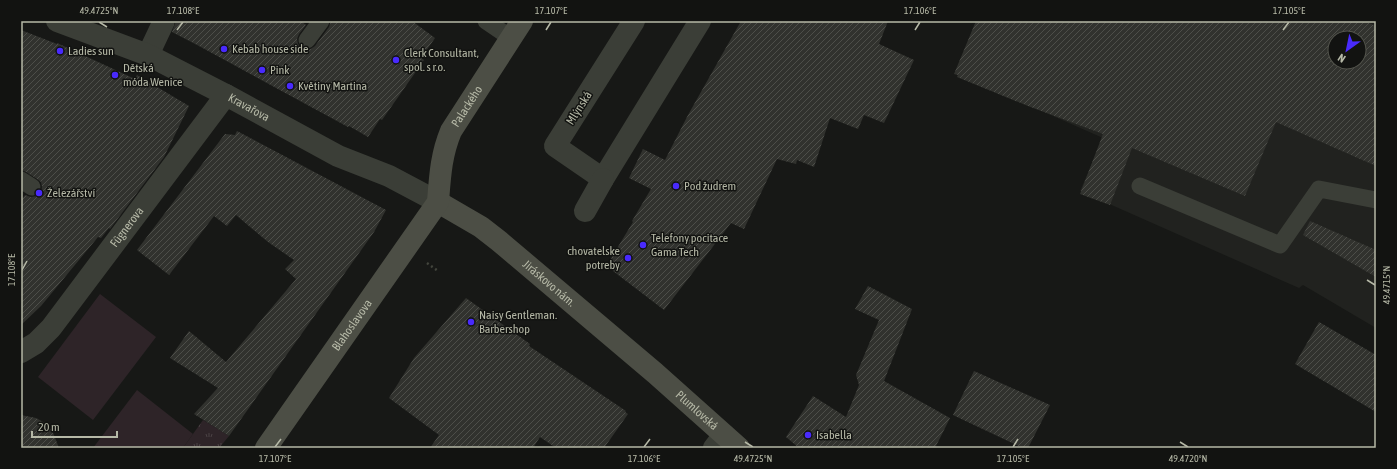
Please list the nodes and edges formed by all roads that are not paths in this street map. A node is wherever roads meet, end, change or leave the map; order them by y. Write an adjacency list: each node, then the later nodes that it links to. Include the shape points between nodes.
1 (58, 21): 9 (street, Kravařova)
2 (164, 21): 9 (street)
3 (321, 21): 8 (lane)
4 (486, 21): 7 (lane)
5 (634, 21): 11 (street, Mlýnská, via 555,146)
6 (700, 21): 11 (street)
7 (517, 30): 14 (main road, Palackého, via 451,131 442,162)
8 (307, 40)
9 (148, 55): 10 (street, Kravařova)
10 (226, 95): 14 (street, Kravařova, via 338,156 389,176); 16 (street, Fügnerova, via 51,328 36,343)
11 (603, 179): 15 (street)
12 (1140, 186): 13 (lane, via 1280,245 1319,189)
13 (1376, 200)
14 (438, 202): 17 (main road, Jiráskovo nám., via 481,227 499,241); 19 (main road, Blahoslavova)
15 (585, 211)
16 (21, 352)
17 (655, 373): 18 (main road, Plumlovská)
18 (726, 444)
19 (266, 448)

